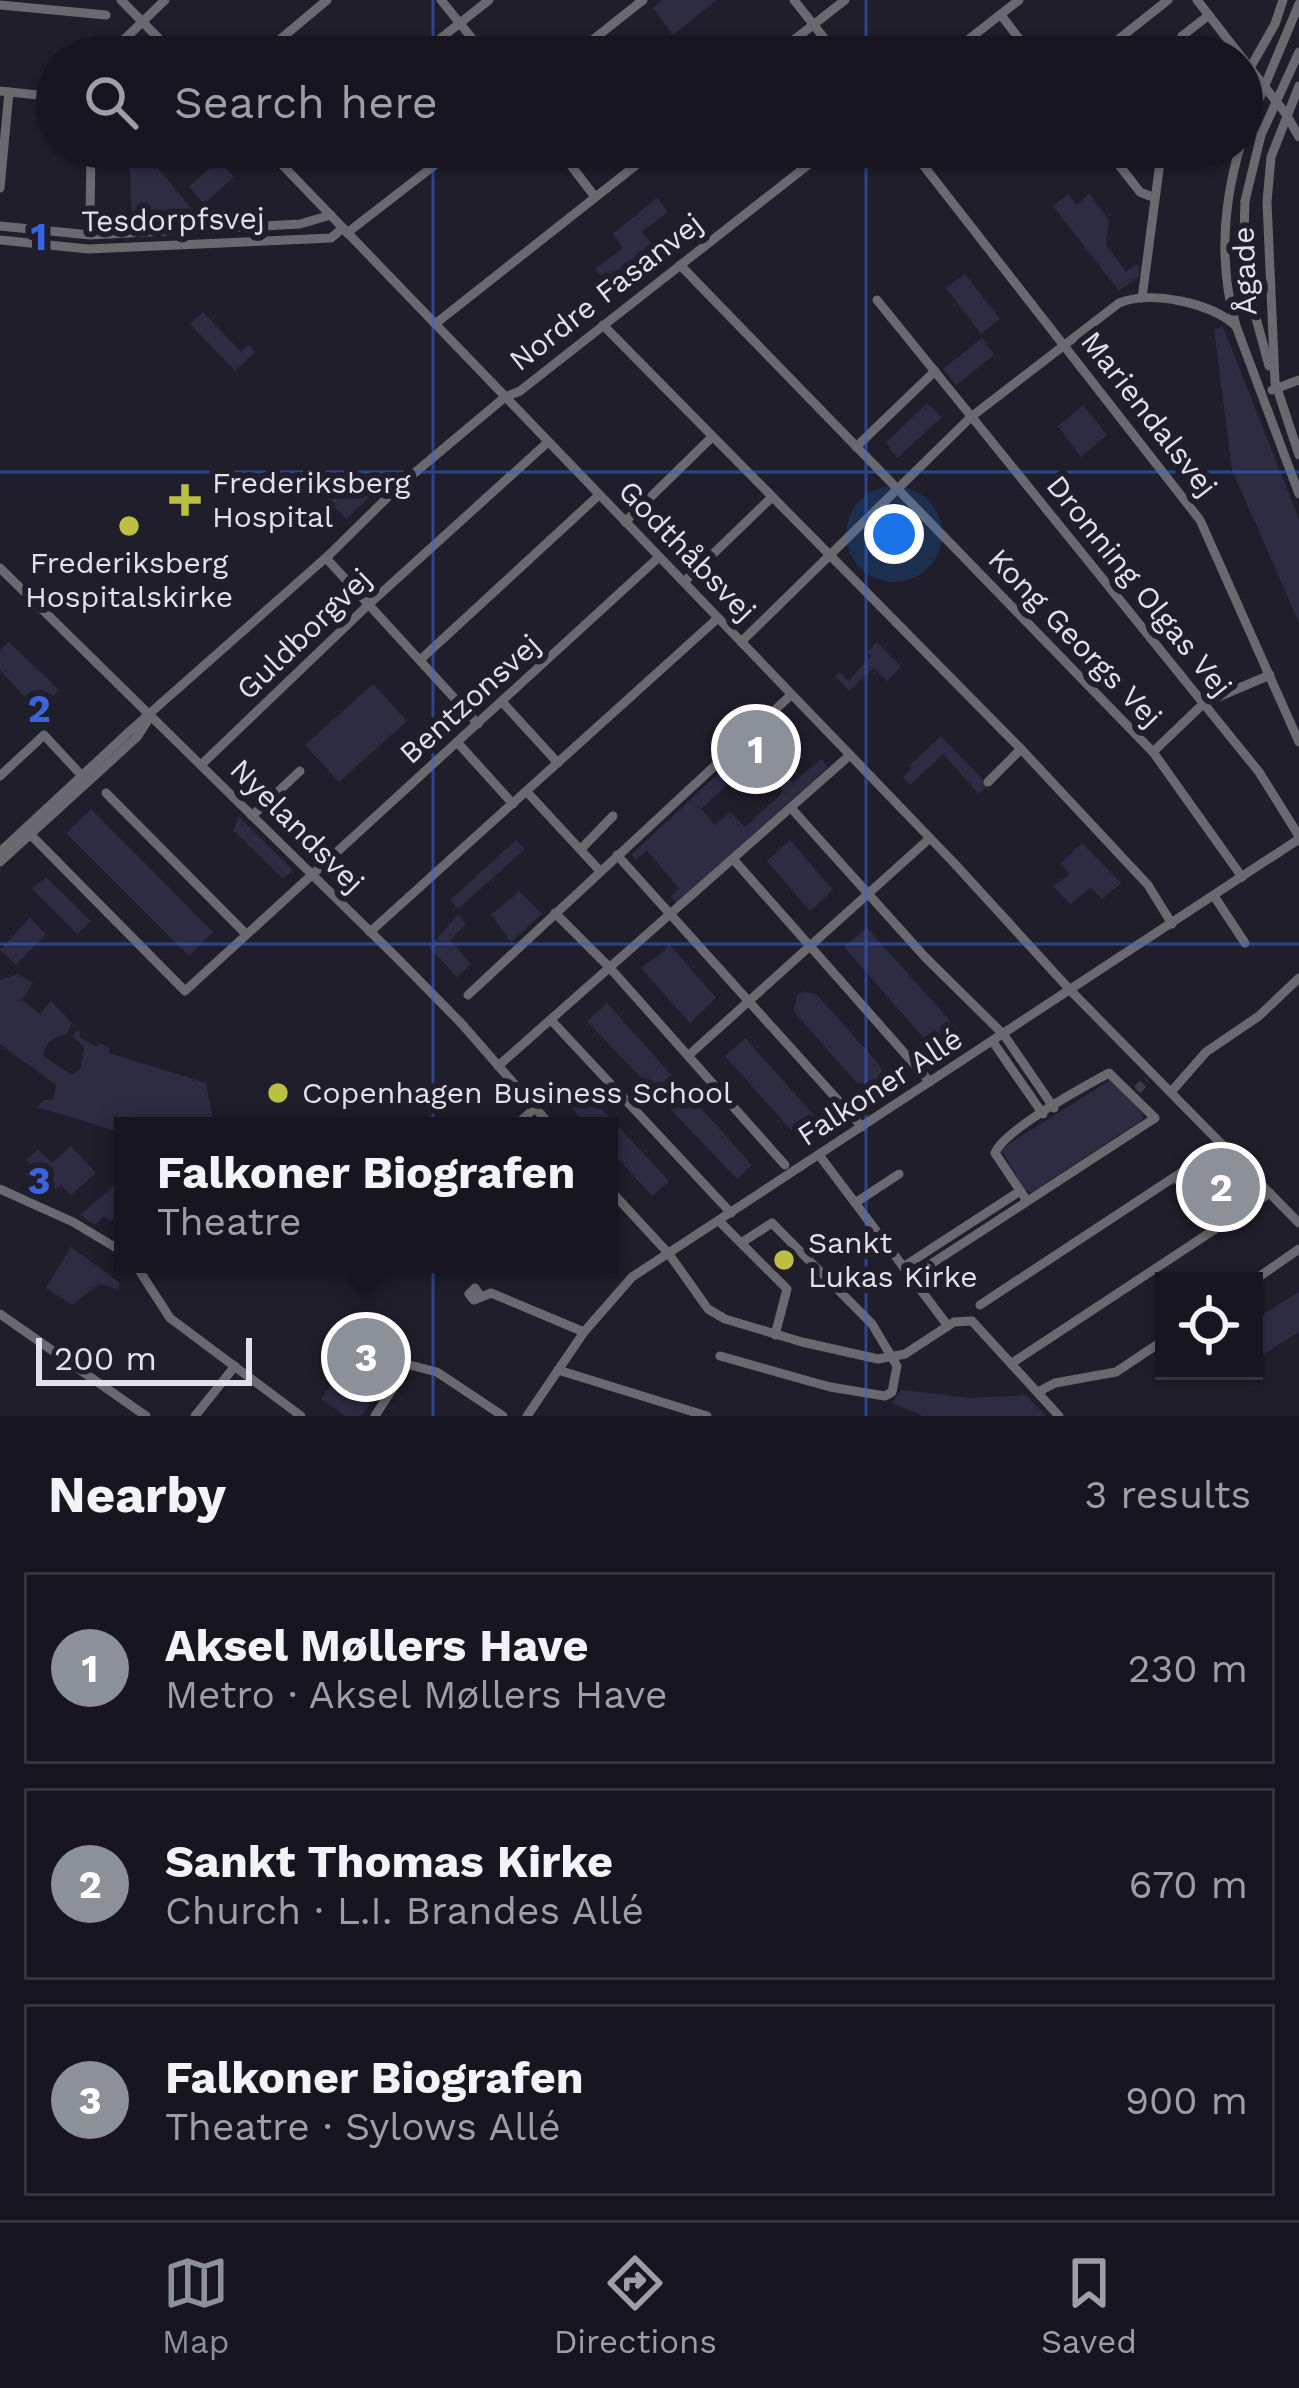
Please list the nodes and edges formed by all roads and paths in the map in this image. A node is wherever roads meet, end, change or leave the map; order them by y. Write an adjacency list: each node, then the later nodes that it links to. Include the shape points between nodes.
1 (121, 0): 18 (street)
2 (165, 0): 18 (street)
3 (327, 0): 23 (street)
4 (441, 0): 19 (street)
5 (489, 0): 19 (street)
6 (643, 0): 26 (street)
7 (794, 0): 20 (street)
8 (844, 0): 20 (street)
9 (1019, 0): 16 (street)
10 (1168, 0): 31 (street)
11 (1197, 0): 17 (street)
12 (1282, 0): 34 (street)
13 (1299, 4): 38 (street, Ågade, bridge)
14 (0, 5): 15 (street)
15 (106, 15)
16 (1000, 15): 29 (street); 30 (street)
17 (1210, 15): 32 (street); 33 (street)
18 (142, 22): 21 (street); 22 (street)
19 (460, 24): 24 (street); 25 (street)
20 (813, 25): 27 (street); 28 (street)
21 (128, 36)
22 (156, 36)
23 (284, 36)
24 (444, 36)
25 (470, 36)
26 (598, 36)
27 (799, 36)
28 (822, 36)
29 (973, 36)
30 (1017, 36)
31 (1123, 36)
32 (1182, 36)
33 (1226, 36)
34 (1263, 45)
35 (1299, 52): 42 (street, bridge)
36 (1263, 85): 41 (street)
37 (1299, 86): 41 (street, Ågade)
38 (1263, 90)
39 (4, 92): 40 (street); 55 (street)
40 (36, 96)
41 (1286, 114): 43 (street); 72 (street, Ågade, via 1267,173)
42 (1263, 133)
43 (1299, 137)
44 (91, 168): 59 (street)
45 (286, 168): 58 (street, Godthåbsvej)
46 (429, 168): 61 (street)
47 (573, 168): 56 (street)
48 (632, 168): 56 (street)
49 (805, 168): 63 (street, Nordre Fasanvej)
50 (926, 168): 69 (street, Mariendalsvej)
51 (1121, 168): 57 (street)
52 (1159, 168): 57 (street)
53 (1235, 168): 68 (street, Ågade, via 1225,263)
54 (1254, 168): 72 (street, bridge, via 1243,270)
55 (0, 188)
56 (595, 197): 66 (street)
57 (1155, 198): 64 (street)
58 (332, 215): 60 (street, Tesdorpfsvej, via 299,224 89,235); 61 (street, Godthåbsvej)
59 (90, 218)
60 (0, 226)
61 (345, 230): 62 (street, Tesdorpfsvej, via 331,238 88,249); 66 (street, Godthåbsvej)
62 (0, 240)
63 (680, 266): 67 (street, Nordre Fasanvej); 78 (street, Kong Georgs Vej)
64 (1142, 298): 68 (street, via 1204,305); 69 (street, via 1119,303)
65 (877, 300): 70 (street, Dronning Olgas Vej)
66 (435, 324): 74 (street, Godthåbsvej)
67 (603, 325): 74 (street, Nordre Fasanvej); 76 (street)
68 (1236, 326): 73 (street, Ågade)
69 (1065, 345): 75 (street); 94 (street, Mariendalsvej, via 1200,520)
70 (934, 371): 75 (street, Dronning Olgas Vej); 78 (street)
71 (1299, 380): 72 (street)
72 (1276, 386): 73 (street); 79 (street, Ågade)
73 (1262, 394): 81 (street, Ågade)
74 (505, 398): 77 (street, Godthåbsvej); 87 (street, Nordre Fasanvej)
75 (970, 417): 80 (street); 97 (street, Dronning Olgas Vej)
76 (712, 437): 83 (street); 84 (street)
77 (548, 442): 82 (street, Godthåbsvej); 90 (street, Guldborgvej)
78 (856, 447): 80 (street, Kong Georgs Vej)
79 (1299, 455)
80 (897, 489): 85 (street); 103 (street, Kong Georgs Vej)
81 (1299, 494)
82 (599, 495): 84 (street, Godthåbsvej); 93 (street)
83 (772, 497): 85 (street); 89 (street)
84 (626, 522): 86 (street, Godthåbsvej)
85 (829, 556): 92 (street); 102 (street)
86 (659, 557): 89 (street, Godthåbsvej); 96 (street, Bentzonsvej)
87 (326, 558): 90 (street); 98 (street, Nordre Fasanvej)
88 (0, 568): 98 (street, Nyelandsvej)
89 (684, 582): 91 (street, Godthåbsvej)
90 (368, 605): 93 (street); 106 (street, Guldborgvej)
91 (718, 619): 92 (street, Godthåbsvej); 105 (street)
92 (741, 642): 95 (street, Godthåbsvej)
93 (420, 660): 99 (street)
94 (1270, 675): 97 (street); 101 (street, Mariendalsvej)
95 (791, 695): 104 (street, Godthåbsvej); 123 (street)
96 (503, 703): 99 (street, Bentzonsvej); 105 (street)
97 (1204, 703): 103 (street); 120 (street, Dronning Olgas Vej)
98 (151, 715): 106 (street, Nyelandsvej); 109 (street, Nordre Fasanvej)
99 (478, 724): 100 (street, Bentzonsvej)
100 (458, 742): 113 (street); 127 (street, Bentzonsvej)
101 (1299, 742)
102 (1021, 749): 110 (street); 133 (street, via 1148,885)
103 (1153, 752): 128 (street, Kong Georgs Vej)
104 (850, 755): 114 (street); 119 (street, Godthåbsvej)
105 (558, 763): 111 (street)
106 (201, 765): 115 (street, Nyelandsvej)
107 (300, 771): 115 (street)
108 (0, 776): 109 (street, via 44,735)
109 (85, 778): 117 (street, Nordre Fasanvej)
110 (988, 782)
111 (527, 792): 113 (street); 122 (street)
112 (106, 793): 134 (street)
113 (510, 800): 135 (street)
114 (790, 808): 124 (street); 129 (street)
115 (252, 816): 127 (street, Nyelandsvej)
116 (613, 816): 122 (street)
117 (28, 832): 121 (street, Nordre Fasanvej); 134 (street, Bentzonsvej, via 184,991)
118 (0, 835): 121 (street)
119 (930, 838): 129 (street); 140 (street, Godthåbsvej)
120 (1299, 838): 128 (street, Falkoner Allé)
121 (8, 849): 125 (street, Nordre Fasanvej)
122 (580, 849): 126 (street)
123 (617, 855): 126 (street); 132 (street)
124 (733, 859): 132 (street); 137 (street)
125 (0, 862)
126 (600, 871): 131 (street)
127 (310, 874): 134 (street, Bentzonsvej); 135 (street, Nyelandsvej)
128 (1241, 878): 130 (street, Falkoner Allé)
129 (868, 893): 137 (street); 144 (street)
130 (1214, 896): 133 (street, Falkoner Allé); 136 (street)
131 (555, 913): 138 (street); 142 (street)
132 (672, 915): 138 (street); 141 (street)
133 (1172, 923): 140 (street, Falkoner Allé)
134 (245, 932)
135 (370, 932): 142 (street, Nyelandsvej)
136 (1245, 943)
137 (810, 945): 141 (street); 147 (street)
138 (610, 968): 143 (street); 145 (street)
139 (1299, 978): 148 (street, via 1206,1052)
140 (1071, 991): 144 (street, Falkoner Allé); 148 (street, Godthåbsvej)
141 (749, 1001): 145 (street); 154 (street)
142 (451, 1012): 146 (street, Nyelandsvej)
143 (550, 1020): 146 (street); 165 (street)
144 (998, 1038): 147 (street, Falkoner Allé); 150 (street); 151 (street)
145 (689, 1055): 157 (street)
146 (498, 1066): 149 (street, Nyelandsvej)
147 (930, 1082): 154 (street, Falkoner Allé)
148 (1171, 1092): 155 (street, Godthåbsvej)
149 (535, 1108): 152 (street); 153 (street, Nyelandsvej)
150 (1054, 1108): 151 (street); 162 (street, via 1108,1073 1155,1118)
151 (1042, 1114): 162 (street, via 994,1153)
152 (525, 1117)
153 (543, 1117)
154 (862, 1127): 156 (street, Falkoner Allé)
155 (1223, 1145): 159 (street); 161 (street, Godthåbsvej)
156 (819, 1155): 164 (street); 165 (street, Falkoner Allé)
157 (785, 1165)
158 (899, 1174): 164 (street)
159 (1175, 1177): 168 (street); 177 (street)
160 (0, 1189): 170 (street)
161 (1270, 1192): 167 (street, Godthåbsvej); 168 (street)
162 (1023, 1196): 173 (street)
163 (618, 1199): 172 (street)
164 (855, 1203): 173 (street)
165 (731, 1214): 166 (street, Falkoner Allé)
166 (719, 1221): 169 (street); 172 (street, Falkoner Allé)
167 (1299, 1222)
168 (1222, 1224): 185 (street)
169 (741, 1243): 181 (street, via 787,1289); 184 (street, via 772,1223 872,1324)
170 (114, 1247)
171 (1299, 1250): 175 (street)
172 (669, 1254): 180 (street, Falkoner Allé, via 621,1286); 181 (street, via 715,1314)
173 (907, 1272): 179 (street)
174 (141, 1273): 186 (street, via 167,1316)
175 (1263, 1274)
176 (481, 1295): 180 (street)
177 (980, 1305)
178 (0, 1314): 189 (street)
179 (948, 1326): 184 (street); 185 (street, via 972,1321)
180 (584, 1332): 187 (street, Falkoner Allé)
181 (775, 1335): 184 (street)
182 (1155, 1346): 188 (street, via 1116,1372)
183 (720, 1356): 184 (street, via 885,1396 893,1390)
184 (893, 1358)
185 (1012, 1363): 188 (street)
186 (236, 1366): 190 (street); 191 (street)
187 (558, 1370): 194 (street, Falkoner Allé); 195 (street)
188 (1038, 1391): 196 (street)
189 (146, 1416)
190 (195, 1416)
191 (301, 1416)
192 (375, 1416): 193 (street, via 405,1365 437,1372)
193 (503, 1416)
194 (527, 1416)
195 (707, 1416)
196 (1059, 1416)

